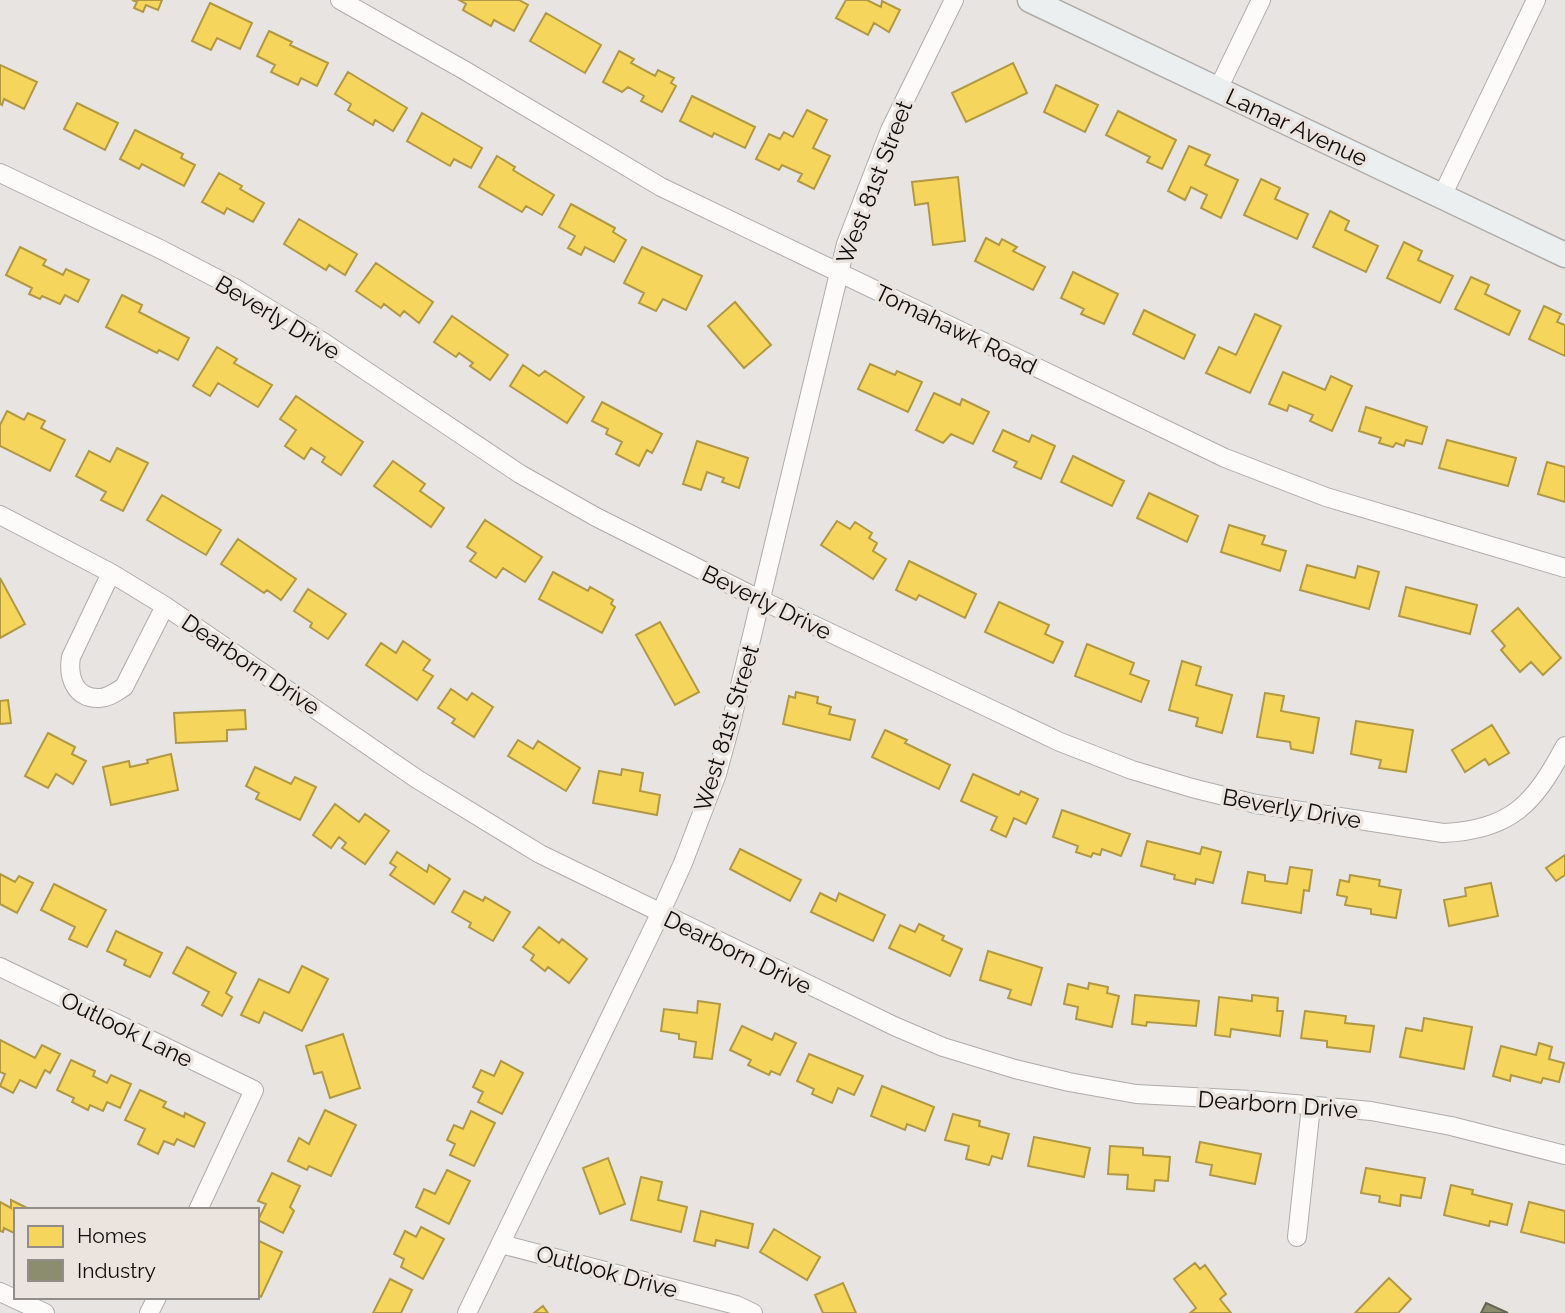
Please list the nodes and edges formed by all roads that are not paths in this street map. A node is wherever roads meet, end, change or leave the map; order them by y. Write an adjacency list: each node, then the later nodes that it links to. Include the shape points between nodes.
1 (340, 0): 10 (street, Tomahawk Road, via 661,187)
2 (954, 0): 10 (street, West 81st Street, via 890,130)
3 (1030, 0): 6 (street, Lamar Avenue)
4 (1261, 0): 6 (street)
5 (1536, 0): 8 (street)
6 (1218, 89): 8 (street, Lamar Avenue)
7 (0, 173): 14 (street, Beverly Drive, via 235,288 520,474)
8 (1442, 196): 9 (street, Lamar Avenue)
9 (1565, 255)
10 (838, 272): 12 (street, Tomahawk Road, via 1225,458 1325,497); 14 (street, West 81st Street)
11 (0, 515): 13 (street, Dearborn Drive)
12 (1565, 568)
13 (110, 573): 15 (street, Dearborn Drive); 15 (street, via 71,657 68,671 84,694 98,699 124,687)
14 (761, 600): 16 (street, Beverly Drive, via 1060,742 1132,770 1256,804 1443,833 1468,832 1494,825 1522,808 1535,796); 17 (street, West 81st Street, via 717,774)
15 (165, 606): 17 (street, Dearborn Drive, via 473,814 540,854)
16 (1565, 746)
17 (660, 914): 19 (street, Dearborn Drive, via 894,1026 1014,1069 1136,1094); 23 (street, West 81st Street)
18 (0, 967): 21 (street, Outlook Lane, via 254,1090)
19 (1311, 1105): 20 (street, Dearborn Drive, via 1451,1126); 22 (street)
20 (1565, 1155)
21 (199, 1208)
22 (1297, 1237)
23 (500, 1244): 26 (street, West 81st Street); 27 (street, Outlook Drive)
24 (15, 1299): 25 (street)
25 (45, 1313)
26 (467, 1313)
27 (753, 1313)

